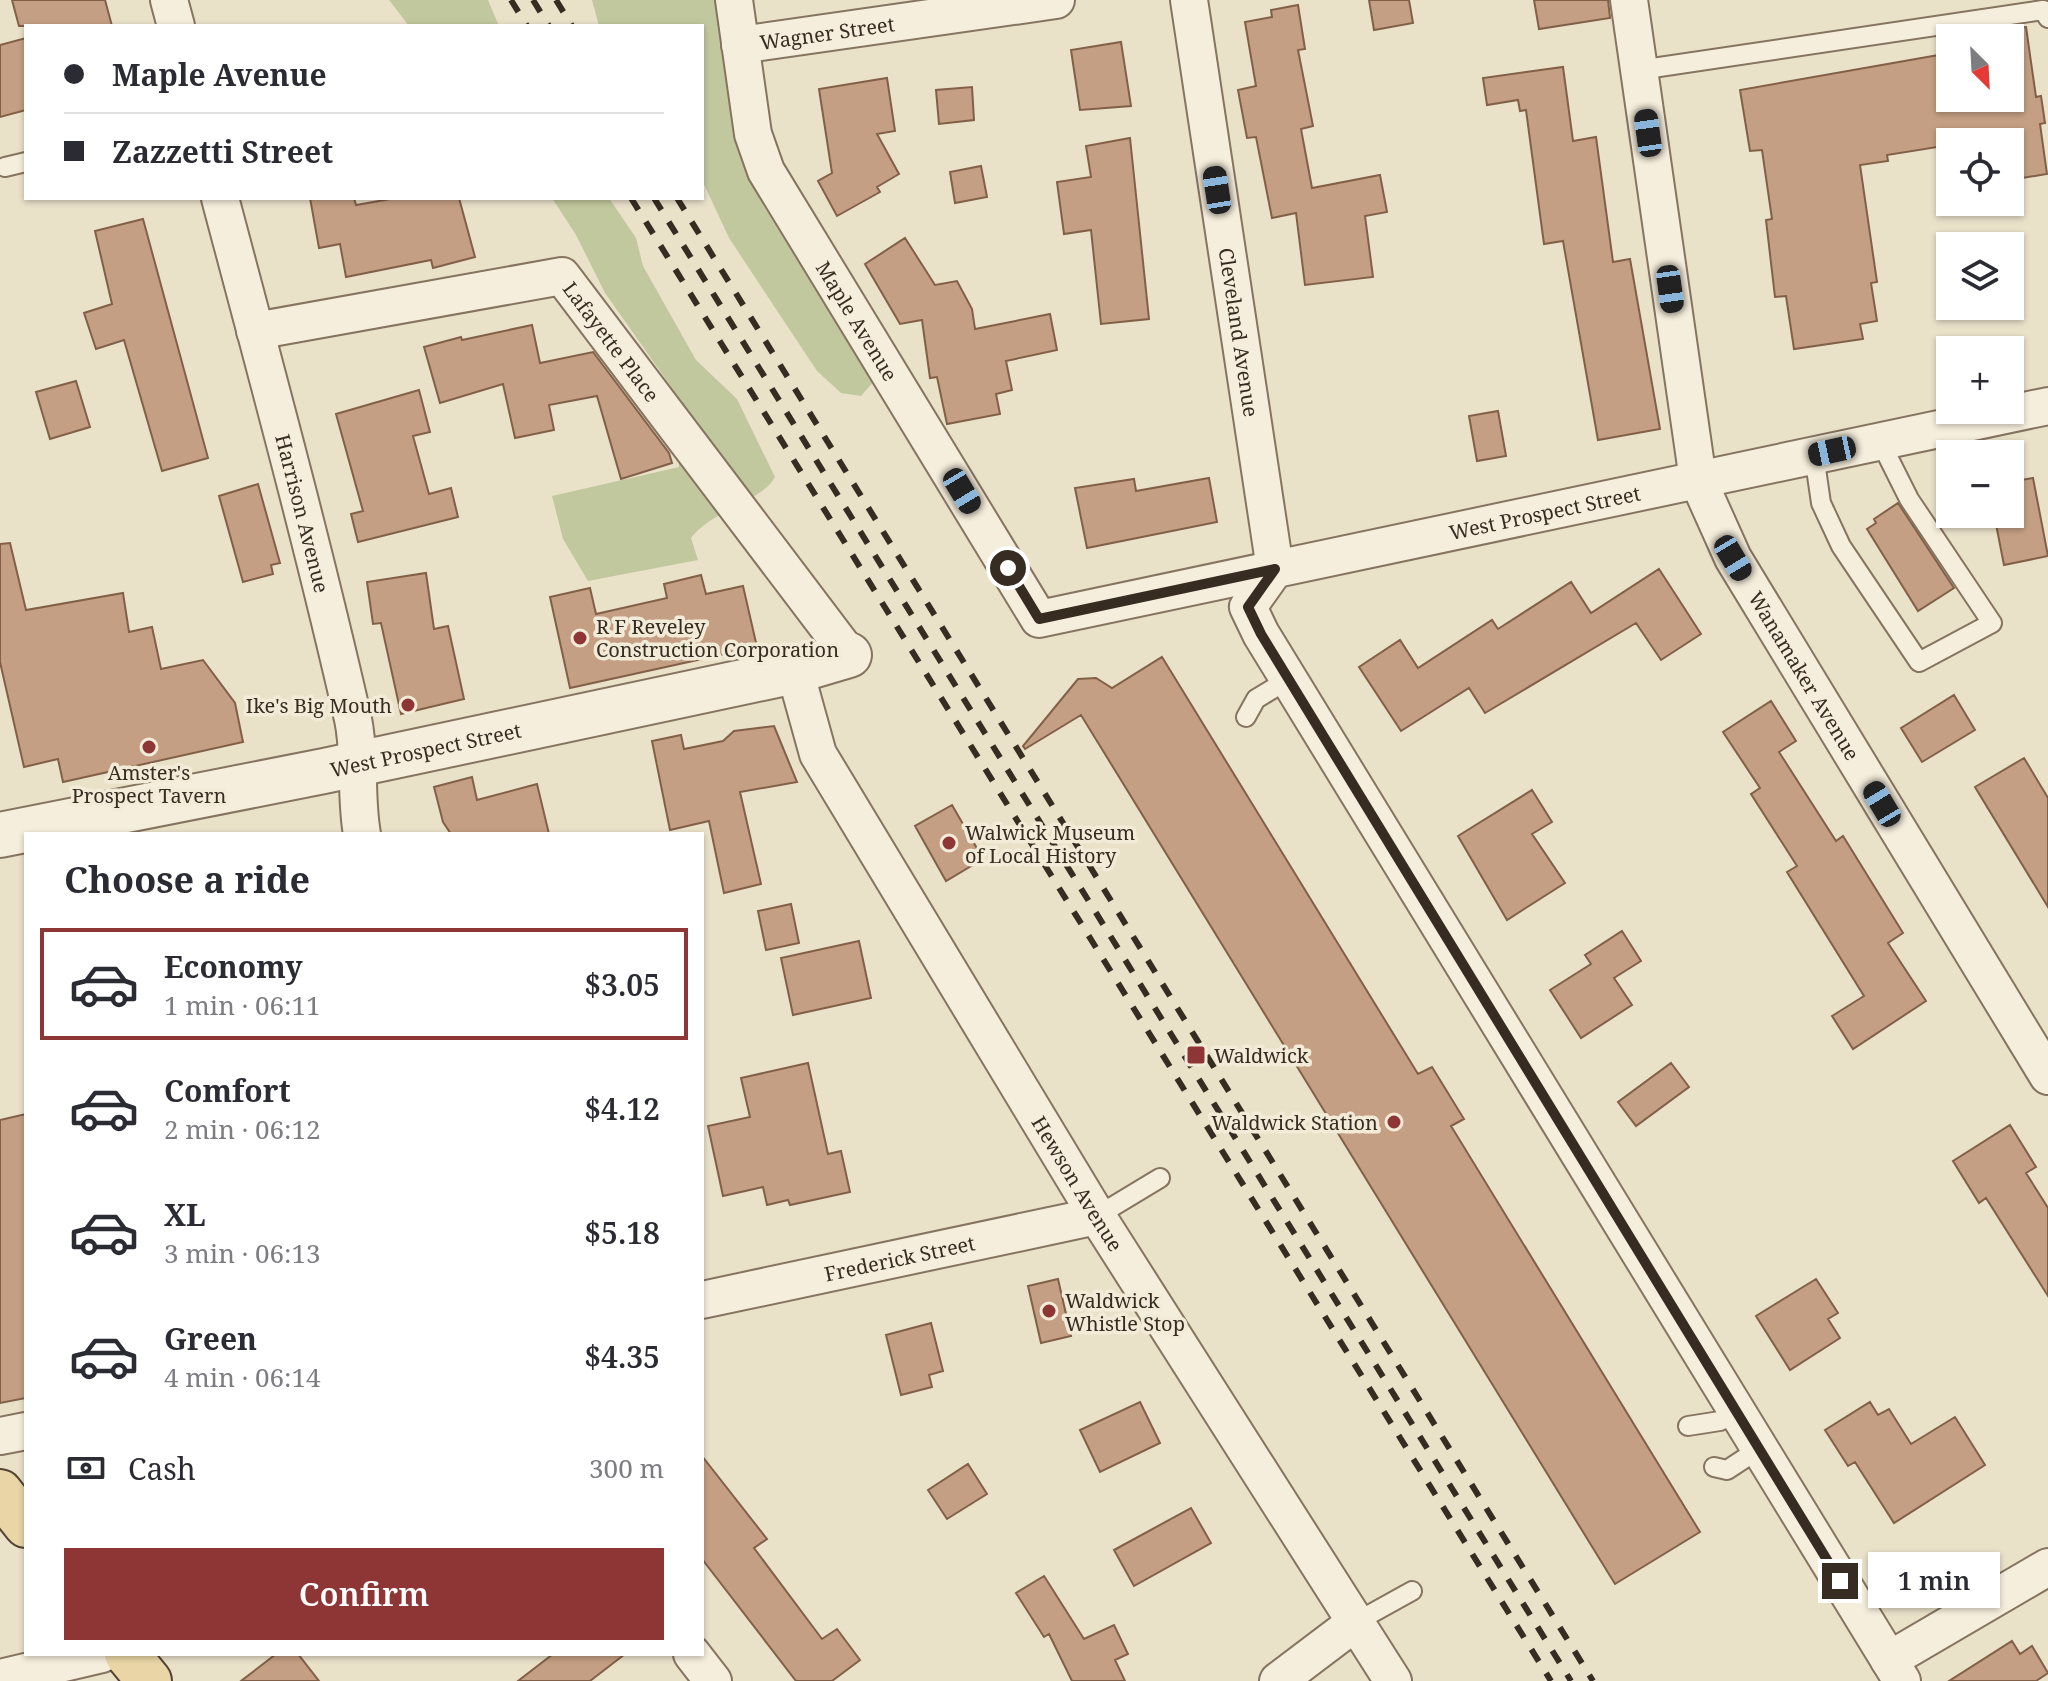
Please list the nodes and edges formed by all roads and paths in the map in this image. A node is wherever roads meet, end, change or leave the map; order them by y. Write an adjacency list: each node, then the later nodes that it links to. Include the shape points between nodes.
1 (169, 0): 7 (street)
2 (734, 0): 8 (street, Maple Avenue)
3 (1056, 0): 8 (street, Wagner Street)
4 (1189, 0): 18 (street, Cleveland Avenue)
5 (1629, 0): 9 (street, Wanamaker Avenue)
6 (2048, 18): 9 (lane, via 2043,10)
7 (175, 24)
8 (740, 45): 19 (street, Maple Avenue, via 753,134 766,171)
9 (1639, 70): 17 (street, Wanamaker Avenue)
10 (24, 162): 11 (lane)
11 (5, 167)
12 (221, 200): 13 (street, Harrison Avenue)
13 (255, 331): 20 (street, Lafayette Place, via 562,276); 24 (street, Harrison Avenue, via 312,546 354,723)
14 (2048, 406): 15 (street, West Prospect Street)
15 (1880, 441): 16 (street, West Prospect Street); 16 (lane, via 1909,499 1992,623 1919,662 1841,546 1821,503)
16 (1814, 455): 17 (street, West Prospect Street)
17 (1698, 480): 18 (street, West Prospect Street); 27 (street, Wanamaker Avenue, via 1733,558)
18 (1275, 569): 19 (street, West Prospect Street); 22 (street, via 1248,607)
19 (1039, 619)
20 (849, 655): 21 (street, West Prospect Street)
21 (795, 671): 24 (street, West Prospect Street); 29 (street, Hewson Avenue, via 818,754)
22 (1289, 679): 23 (lane, via 1256,699); 31 (street)
23 (1246, 717)
24 (358, 764): 25 (street, Harrison Avenue); 26 (street, West Prospect Street)
25 (362, 832)
26 (0, 835)
27 (2048, 1076)
28 (1160, 1178): 29 (lane)
29 (1097, 1216): 30 (street, Frederick Street); 41 (street, Hewson Avenue)
30 (704, 1300)
31 (1737, 1412): 32 (lane); 35 (street)
32 (1688, 1426)
33 (24, 1431): 34 (street)
34 (0, 1436)
35 (1759, 1449): 36 (lane, via 1727,1470); 45 (street)
36 (1714, 1467)
37 (0, 1492): 38 (main road)
38 (24, 1522)
39 (2048, 1567): 45 (street)
40 (1412, 1591): 41 (lane)
41 (1356, 1622): 49 (street); 50 (street, Hewson Avenue)
42 (94, 1656): 46 (street)
43 (129, 1656): 47 (main road)
44 (694, 1656): 48 (street)
45 (1895, 1671)
46 (0, 1678)
47 (149, 1681)
48 (713, 1681)
49 (1278, 1681)
50 (1393, 1681)

